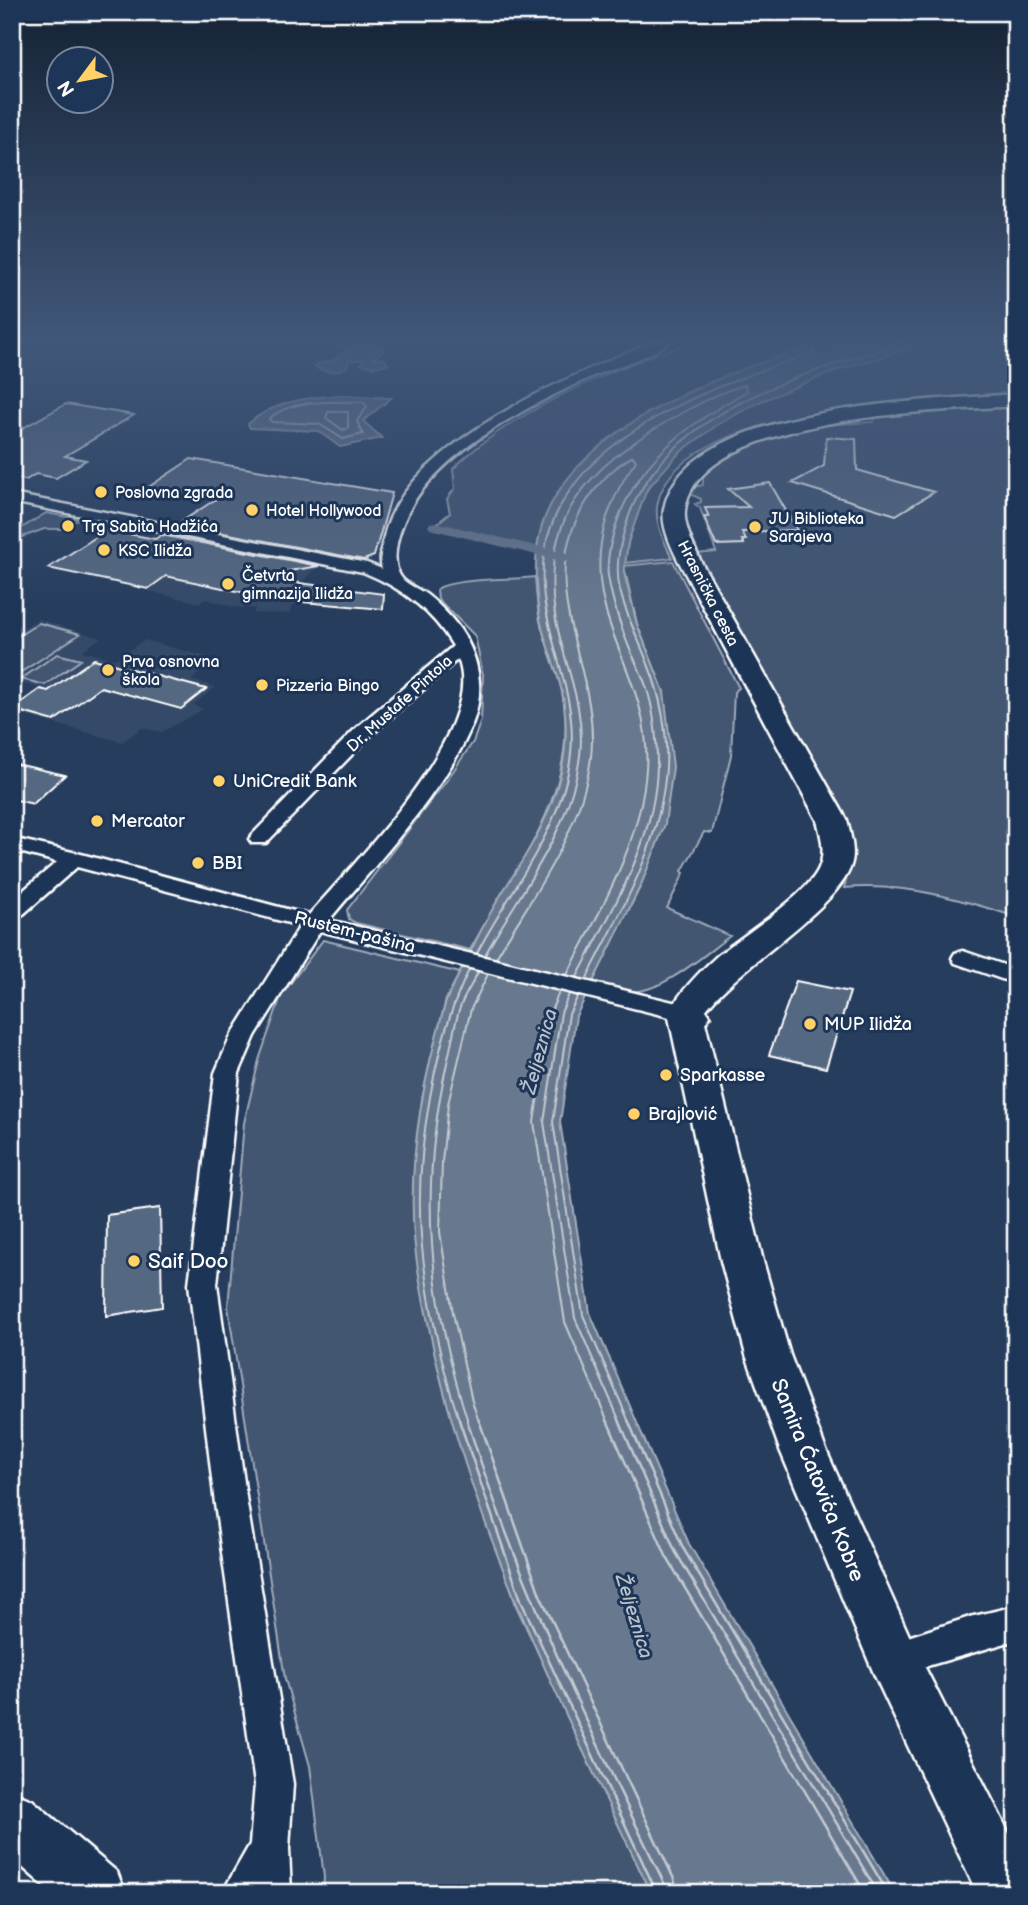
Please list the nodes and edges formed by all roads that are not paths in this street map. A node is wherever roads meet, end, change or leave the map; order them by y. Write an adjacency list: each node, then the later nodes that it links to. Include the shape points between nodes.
1 (478, 432): 4 (street, via 440,465 395,520 387,559)
2 (768, 432): 13 (street, Hrasnička cesta, via 722,450 694,470 681,485 674,511 685,550 832,820 839,848 833,872 793,915 713,975)
3 (12, 498): 4 (street, Dr. Mustafe Pintola, via 367,568)
4 (393, 578): 5 (street, Dr. Mustafe Pintola, via 450,624)
5 (462, 647): 6 (street, Dr. Mustafe Pintola, via 363,732); 10 (street, via 471,668 469,705 453,749)
6 (259, 839)
7 (12, 844): 8 (street, Rustem-pašina)
8 (74, 859): 9 (street); 10 (street, Rustem-pašina)
9 (12, 912)
10 (324, 925): 13 (street, Rustem-pašina, via 618,998); 17 (street, via 285,965 227,1073 203,1284 274,1784)
11 (963, 958): 12 (street)
12 (1016, 977)
13 (692, 1024): 15 (street, Samira Ćatovića Kobre, via 742,1261 768,1355 803,1450)
14 (1016, 1623): 15 (street)
15 (893, 1658): 21 (street, Samira Ćatovića Kobre)
16 (12, 1820): 18 (street)
17 (269, 1849): 19 (street); 20 (street)
18 (96, 1893)
19 (242, 1893)
20 (271, 1893)
21 (1008, 1893)

